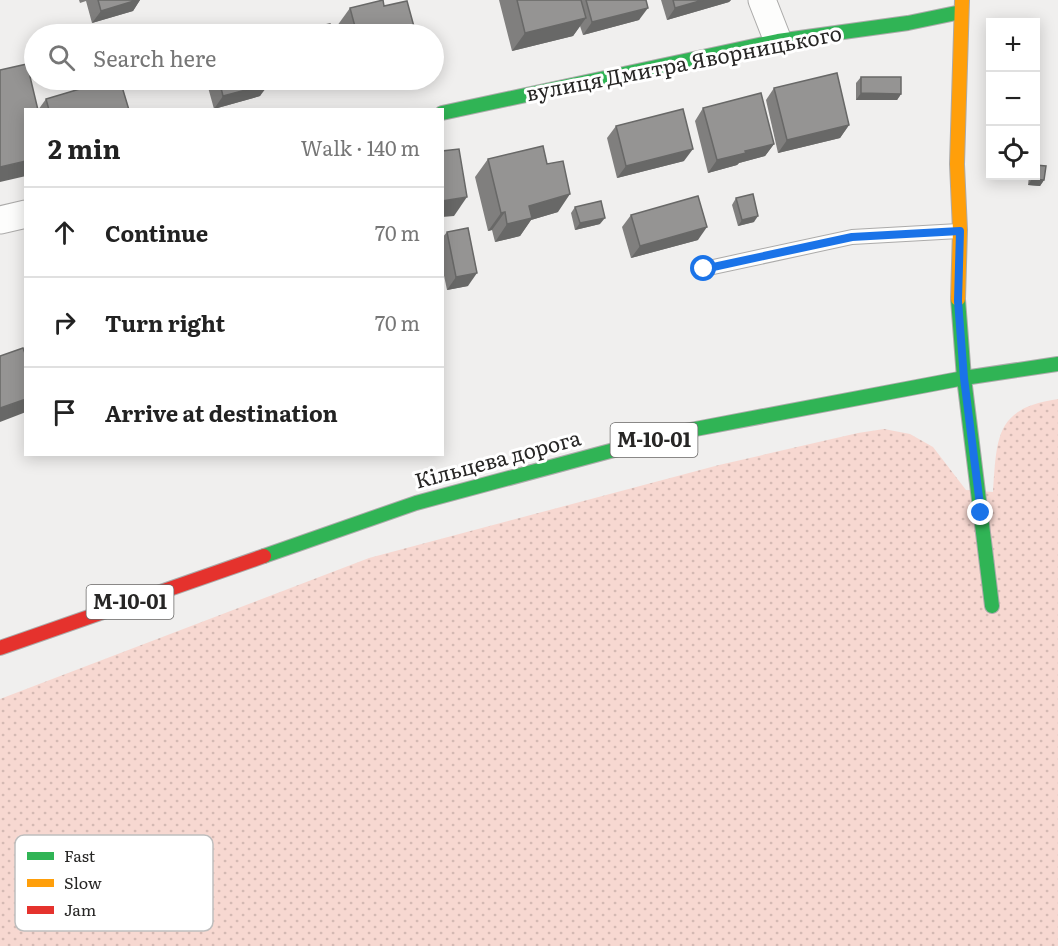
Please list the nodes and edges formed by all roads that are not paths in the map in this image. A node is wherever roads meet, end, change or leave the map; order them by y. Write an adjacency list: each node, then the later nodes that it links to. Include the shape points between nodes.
1 (762, 0): 3 (street)
2 (962, 6): 3 (main road, вулиця Дмитра Яворницького, via 908,23); 7 (main road, via 957,164)
3 (778, 41): 4 (main road, вулиця Дмитра Яворницького)
4 (444, 113)
5 (24, 214): 6 (street)
6 (0, 220)
7 (960, 231): 8 (lane, via 852,237); 10 (main road, via 958,301)
8 (704, 269)
9 (1058, 364): 10 (main road, Кільцева дорога / М-10-01)
10 (964, 378): 11 (main road); 13 (main road, Кільцева дорога / М-10-01, via 685,431 416,503)
11 (992, 606)
12 (11, 631): 13 (main road)
13 (46, 631): 14 (main road, Кільцева дорога / М-10-01)
14 (0, 648)

